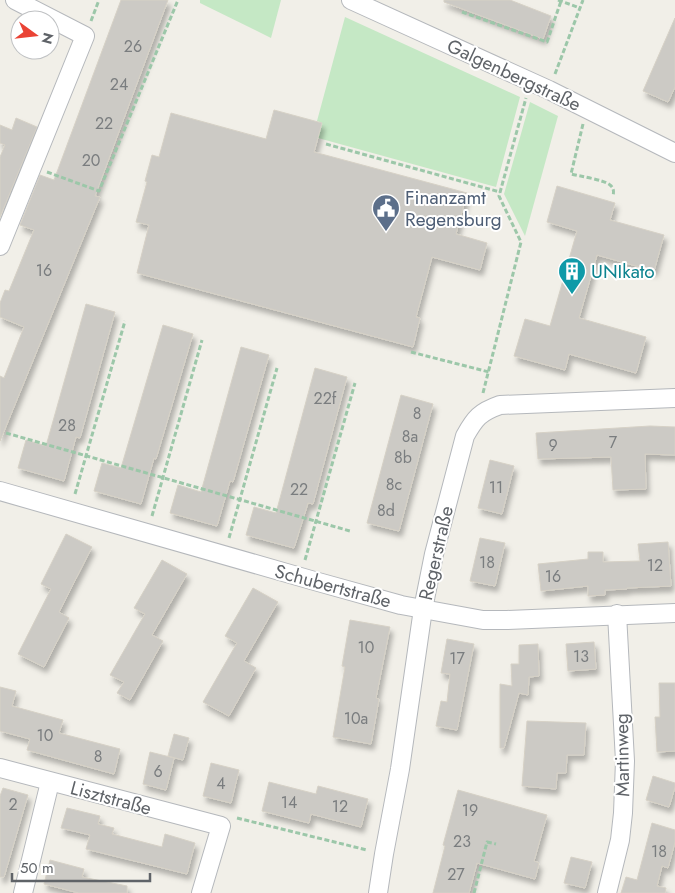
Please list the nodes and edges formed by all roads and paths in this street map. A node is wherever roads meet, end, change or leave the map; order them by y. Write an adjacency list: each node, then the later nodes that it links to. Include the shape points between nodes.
1 (15, 0): 13 (street, via 85,36)
2 (178, 0): 13 (path, via 99,191)
3 (351, 0): 9 (street, Galgenbergstraße)
4 (583, 0): 6 (path)
5 (560, 1): 6 (path); 7 (path, via 547,42)
6 (580, 8): 8 (path)
7 (462, 12)
8 (554, 77)
9 (531, 82): 10 (street, Galgenbergstraße); 14 (path)
10 (588, 110): 12 (street, Galgenbergstraße); 15 (path, via 571,174 607,183 613,188)
11 (326, 144): 14 (path)
12 (675, 153)
13 (31, 167): 16 (street)
14 (500, 192): 21 (path, via 521,242)
15 (613, 196)
16 (0, 246)
17 (125, 321): 26 (path)
18 (202, 340): 27 (path)
19 (412, 352): 21 (path)
20 (277, 368): 29 (path)
21 (489, 372): 24 (path, via 482,396)
22 (355, 383): 31 (path)
23 (675, 398): 24 (street, via 500,405)
24 (487, 410): 36 (street, Regerstraße, via 480,414 465,436)
25 (6, 433): 26 (path)
26 (86, 456): 27 (path); 30 (path)
27 (162, 478): 29 (path); 33 (path)
28 (0, 491): 30 (street, Schubertstraße)
29 (240, 500): 31 (path); 34 (path)
30 (70, 512): 33 (street, Schubertstraße)
31 (316, 521): 32 (path); 35 (path)
32 (350, 531)
33 (147, 533): 34 (street, Schubertstraße)
34 (224, 555): 35 (street, Schubertstraße)
35 (300, 577): 36 (street, Schubertstraße)
36 (423, 609): 38 (street, Schubertstraße, via 483,620); 43 (street, Regerstraße)
37 (675, 613): 38 (street, Schubertstraße)
38 (616, 614): 48 (street, Martinweg, via 624,761 623,804 620,840)
39 (0, 768): 40 (street, Lisztstraße)
40 (50, 782): 41 (street, Lisztstraße); 44 (street)
41 (221, 826): 43 (path, via 234,818); 45 (street)
42 (496, 844): 47 (path, via 486,842)
43 (384, 854): 46 (street, Regerstraße)
44 (23, 893)
45 (201, 893)
46 (378, 893)
47 (474, 893)
48 (607, 893)

